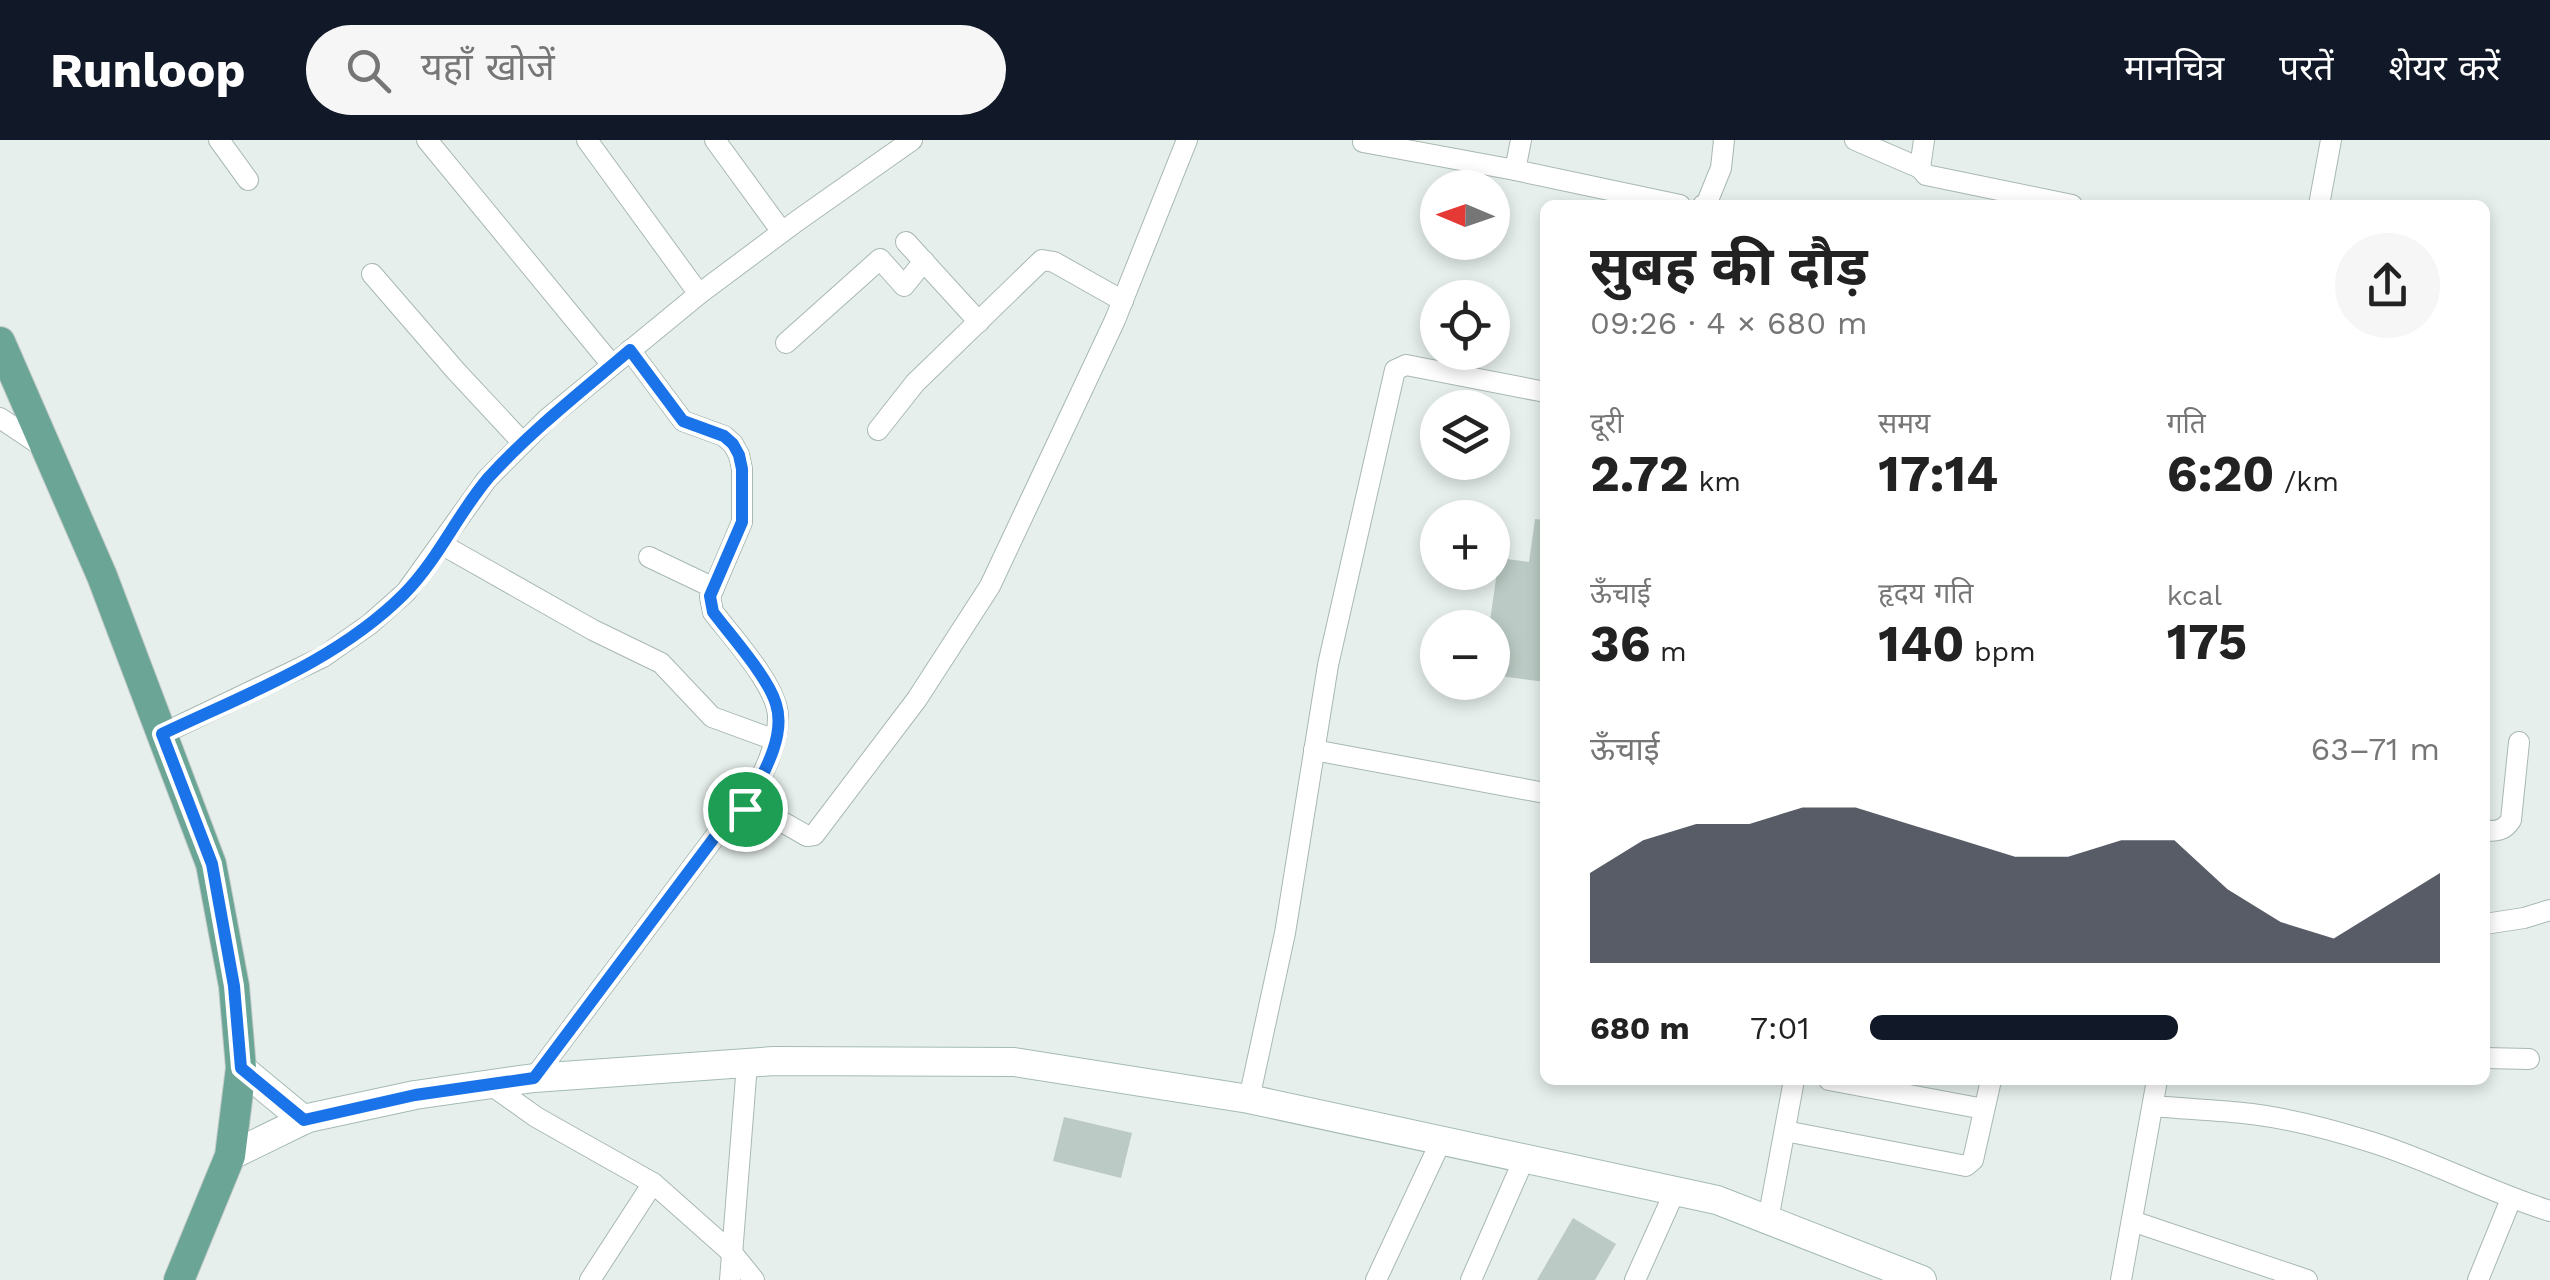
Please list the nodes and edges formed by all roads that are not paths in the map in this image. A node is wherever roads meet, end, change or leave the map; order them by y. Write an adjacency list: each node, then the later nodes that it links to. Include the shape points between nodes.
1 (218, 140): 16 (street)
2 (427, 140): 31 (street)
3 (587, 140): 25 (street)
4 (715, 140): 21 (street)
5 (912, 140): 13 (street)
6 (1187, 140): 26 (street)
7 (1521, 140): 15 (street)
8 (1724, 140): 18 (street)
9 (1855, 140): 14 (street)
10 (1924, 140): 14 (street)
11 (2331, 140): 20 (street)
12 (1363, 142): 15 (street)
13 (882, 148): 21 (street)
14 (1920, 168): 19 (street, via 1926,175)
15 (1516, 170): 17 (street)
16 (248, 180)
17 (1657, 200)
18 (1708, 200)
19 (2048, 200)
20 (2320, 200)
21 (782, 232): 25 (street)
22 (906, 242): 23 (street)
23 (924, 261): 27 (street); 29 (street, via 904,286 880,259)
24 (372, 274): 35 (street)
25 (699, 294): 30 (street)
26 (1122, 300): 27 (street, via 1042,260); 45 (street, via 990,586 917,698 814,835)
27 (979, 322): 34 (street, via 914,383)
28 (0, 342): 36 (main road)
29 (786, 343)
30 (630, 350): 31 (street); 39 (street, via 683,421 724,436 739,455 742,522)
31 (612, 366): 35 (street)
32 (1540, 391): 43 (street, via 1406,364 1395,370)
33 (0, 418): 36 (street)
34 (878, 430)
35 (523, 443): 37 (street, via 487,479)
36 (48, 450): 40 (main road)
37 (442, 544): 40 (street, via 406,592 324,657); 41 (street, via 661,663 712,717)
38 (649, 557): 39 (street)
39 (714, 588): 41 (street, via 713,612 776,704)
40 (162, 734): 52 (main road, via 212,864)
41 (775, 740): 45 (street)
42 (2519, 742): 46 (street, via 2511,820)
43 (1314, 750): 44 (street); 59 (street, via 1285,932)
44 (1540, 792)
45 (745, 809): 53 (street, via 732,814)
46 (2490, 832)
47 (2550, 910): 48 (street)
48 (2490, 923)
49 (2490, 1058): 50 (street)
50 (2530, 1060)
51 (748, 1064): 53 (main road); 59 (main road, via 1014,1062); 73 (street)
52 (241, 1068): 62 (main road); 65 (main road)
53 (534, 1078): 54 (main road)
54 (492, 1085): 62 (main road); 67 (street)
55 (1793, 1085): 63 (street)
56 (1856, 1085): 61 (street)
57 (1990, 1085): 61 (street)
58 (2156, 1085): 60 (street)
59 (1248, 1099): 64 (main road)
60 (2152, 1106): 69 (street, via 2306,1124 2373,1143); 72 (street)
61 (1984, 1109): 63 (street, via 1966,1166)
62 (304, 1120): 65 (main road)
63 (1785, 1131): 71 (street)
64 (1440, 1141): 66 (main road); 78 (street)
65 (230, 1156): 74 (main road)
66 (1524, 1159): 68 (main road); 79 (street)
67 (653, 1183): 73 (street); 75 (street)
68 (1676, 1191): 71 (main road); 80 (street)
69 (2511, 1199): 70 (street); 84 (street)
70 (2550, 1211)
71 (1768, 1220): 81 (main road)
72 (2132, 1221): 82 (street); 83 (street)
73 (733, 1254): 76 (street); 77 (street)
74 (179, 1280)
75 (590, 1280)
76 (730, 1280)
77 (754, 1280)
78 (1376, 1280)
79 (1470, 1280)
80 (1635, 1280)
81 (1922, 1280)
82 (2120, 1280)
83 (2307, 1280)
84 (2478, 1280)

